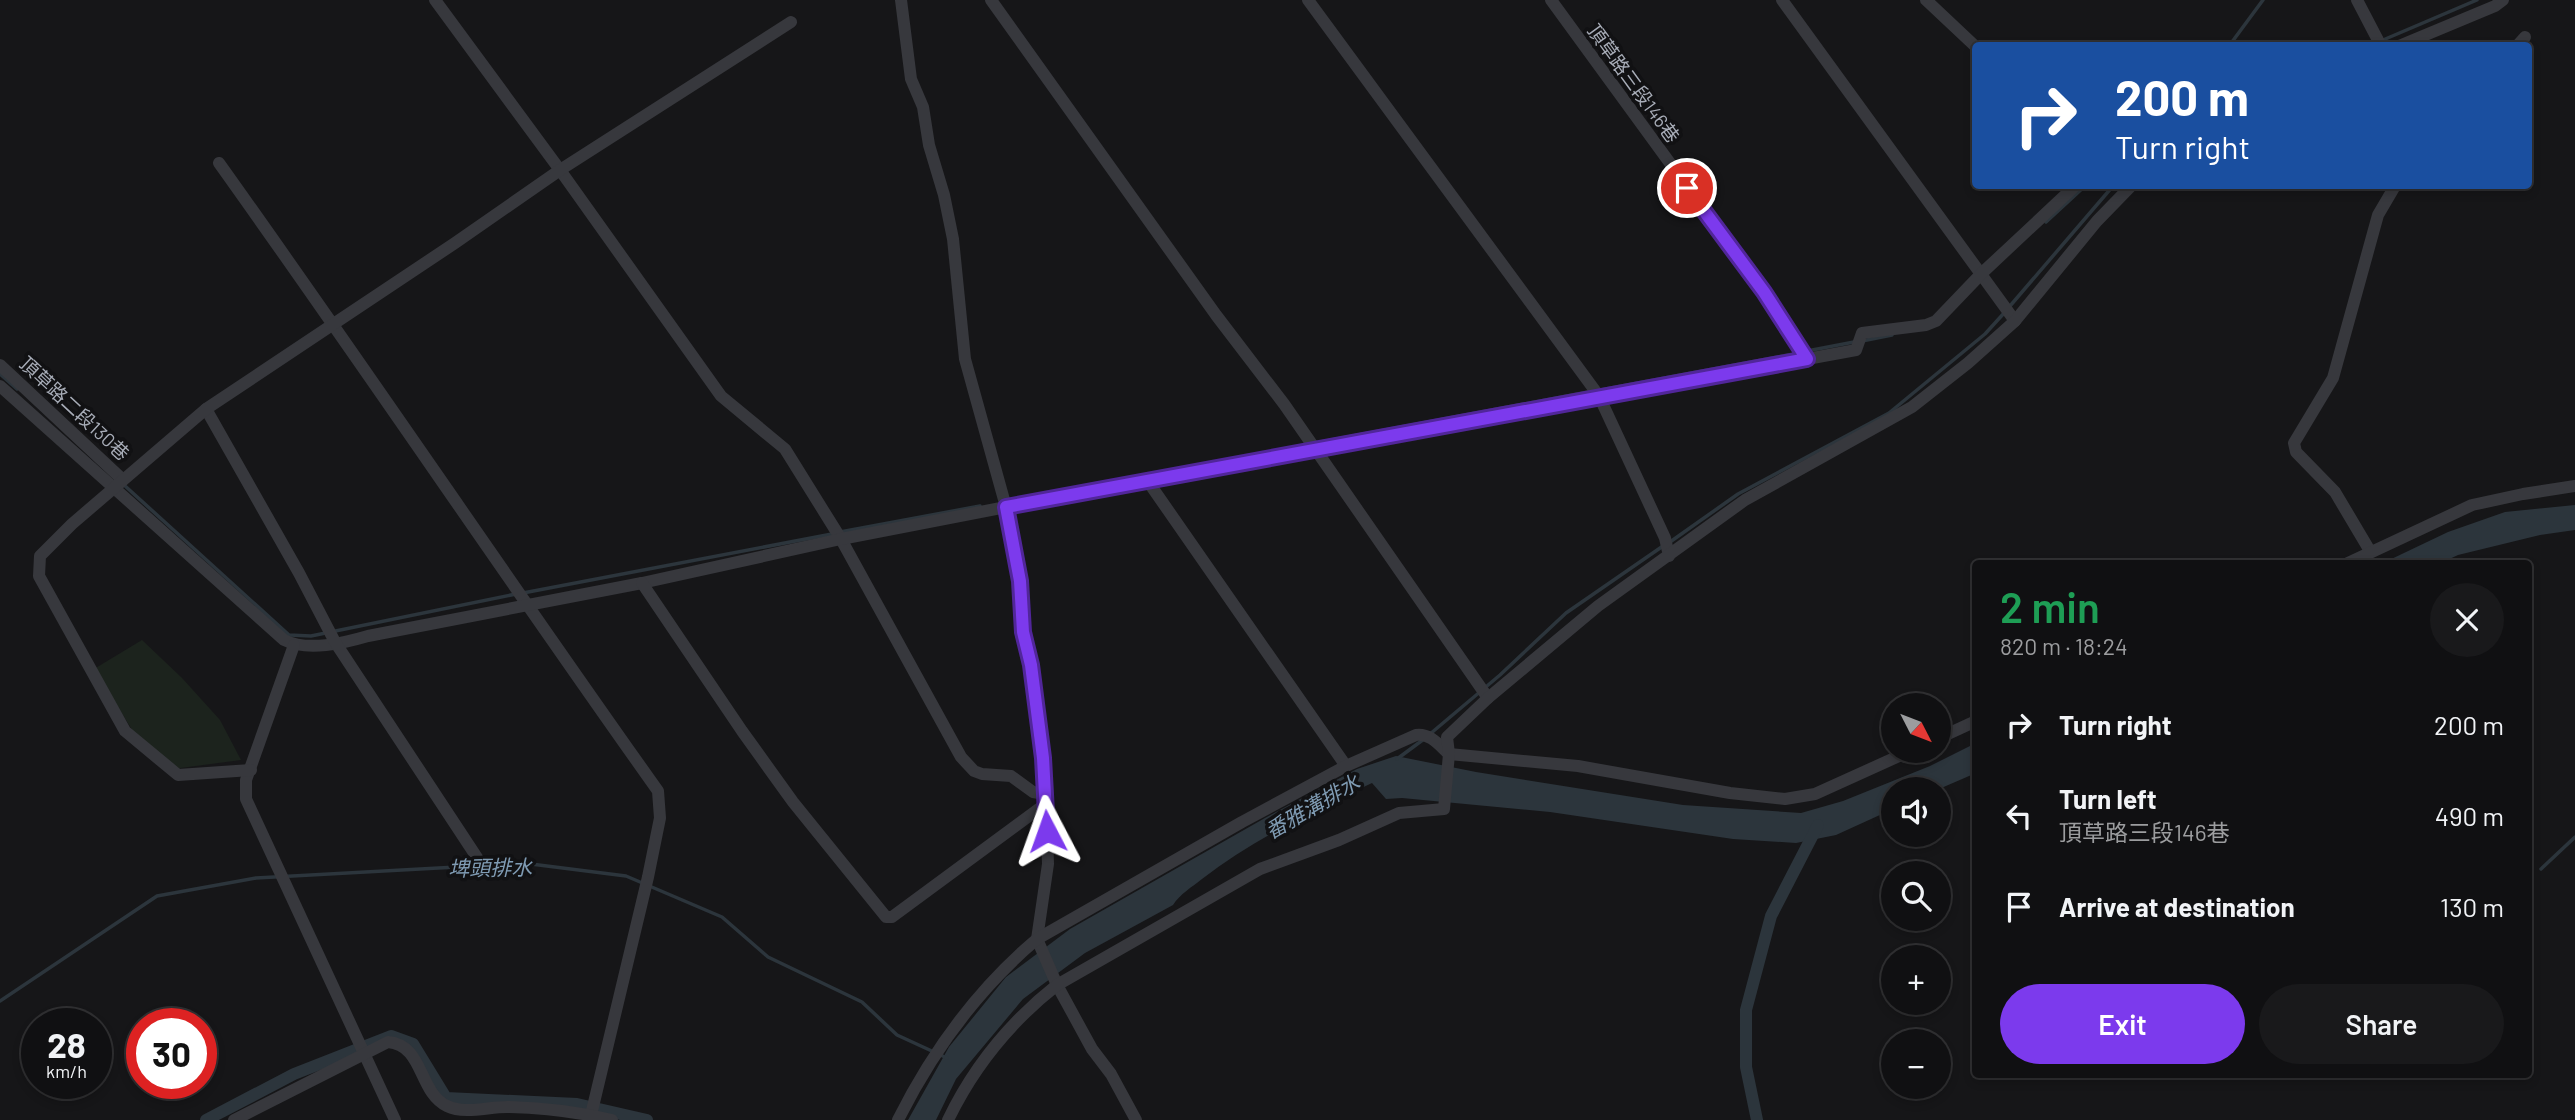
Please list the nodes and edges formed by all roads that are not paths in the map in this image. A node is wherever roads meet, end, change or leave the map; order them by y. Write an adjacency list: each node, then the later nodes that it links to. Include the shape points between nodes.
1 (435, 0): 15 (street)
2 (901, 0): 31 (street, via 911,79 923,107 953,239 965,359)
3 (991, 0): 27 (street)
4 (1308, 0): 25 (street)
5 (1551, 0): 22 (street, 頂草路三段146巷, via 1764,292)
6 (1782, 0): 19 (street)
7 (1926, 0): 13 (street)
8 (2357, 0): 11 (street)
9 (2503, 0): 12 (street)
10 (791, 22): 15 (street)
11 (2378, 41)
12 (2409, 42)
13 (1972, 43)
14 (219, 163): 21 (street)
15 (560, 170): 21 (street); 32 (street, via 721,396 785,449)
16 (2072, 189): 19 (street)
17 (2128, 189): 20 (street)
18 (2393, 189): 34 (street, via 2378,215 2333,378 2294,443 2295,452 2335,492)
19 (1982, 273): 20 (street); 22 (street, via 1937,321 1862,333 1856,350)
20 (2015, 321): 33 (street, via 1912,407)
21 (333, 323): 26 (street); 37 (street)
22 (1807, 359): 25 (street)
23 (0, 365): 29 (street, 頂草路二段130巷)
24 (0, 386): 29 (street)
25 (1599, 396): 27 (street); 33 (street)
26 (206, 409): 29 (street); 38 (street)
27 (1317, 450): 28 (street); 40 (street)
28 (1147, 480): 31 (street); 45 (street)
29 (119, 484): 39 (street); 46 (street, via 40,556 39,576 125,731 178,775)
30 (2575, 486): 34 (street, via 2472,505)
31 (1006, 507): 32 (street); 47 (street, via 1020,581)
32 (841, 539): 36 (street); 47 (street, via 961,757 974,771 1011,776)
33 (1668, 547): 40 (street)
34 (2370, 551): 35 (street)
35 (2353, 560)
36 (642, 583): 37 (street); 47 (street, via 793,802 886,917 892,917)
37 (525, 604): 38 (street); 52 (street, via 658,791 660,818 647,883)
38 (335, 642): 39 (street); 48 (street, via 478,859)
39 (295, 645): 46 (street)
40 (1484, 692): 43 (street, via 1447,737)
41 (1972, 723): 42 (street)
42 (1951, 732)
43 (1449, 754): 44 (street, via 1578,766 1785,799 1815,794); 45 (street, via 1428,737 1416,735); 50 (street, via 1444,809 1399,813 1260,869)
44 (1883, 763)
45 (1346, 766): 49 (street)
46 (251, 770): 51 (street, via 246,799)
47 (1045, 799): 49 (street, via 1048,864)
48 (479, 873)
49 (1037, 939): 50 (street); 56 (street, via 1011,961 933,1056)
50 (1057, 985): 57 (street, via 1001,1036 962,1090); 58 (street)
51 (363, 1054): 52 (street, via 388,1042 410,1050 436,1097 458,1110); 53 (street); 54 (street)
52 (592, 1110): 55 (street)
53 (234, 1120)
54 (395, 1120)
55 (612, 1120)
56 (898, 1120)
57 (948, 1120)
58 (1136, 1120)

